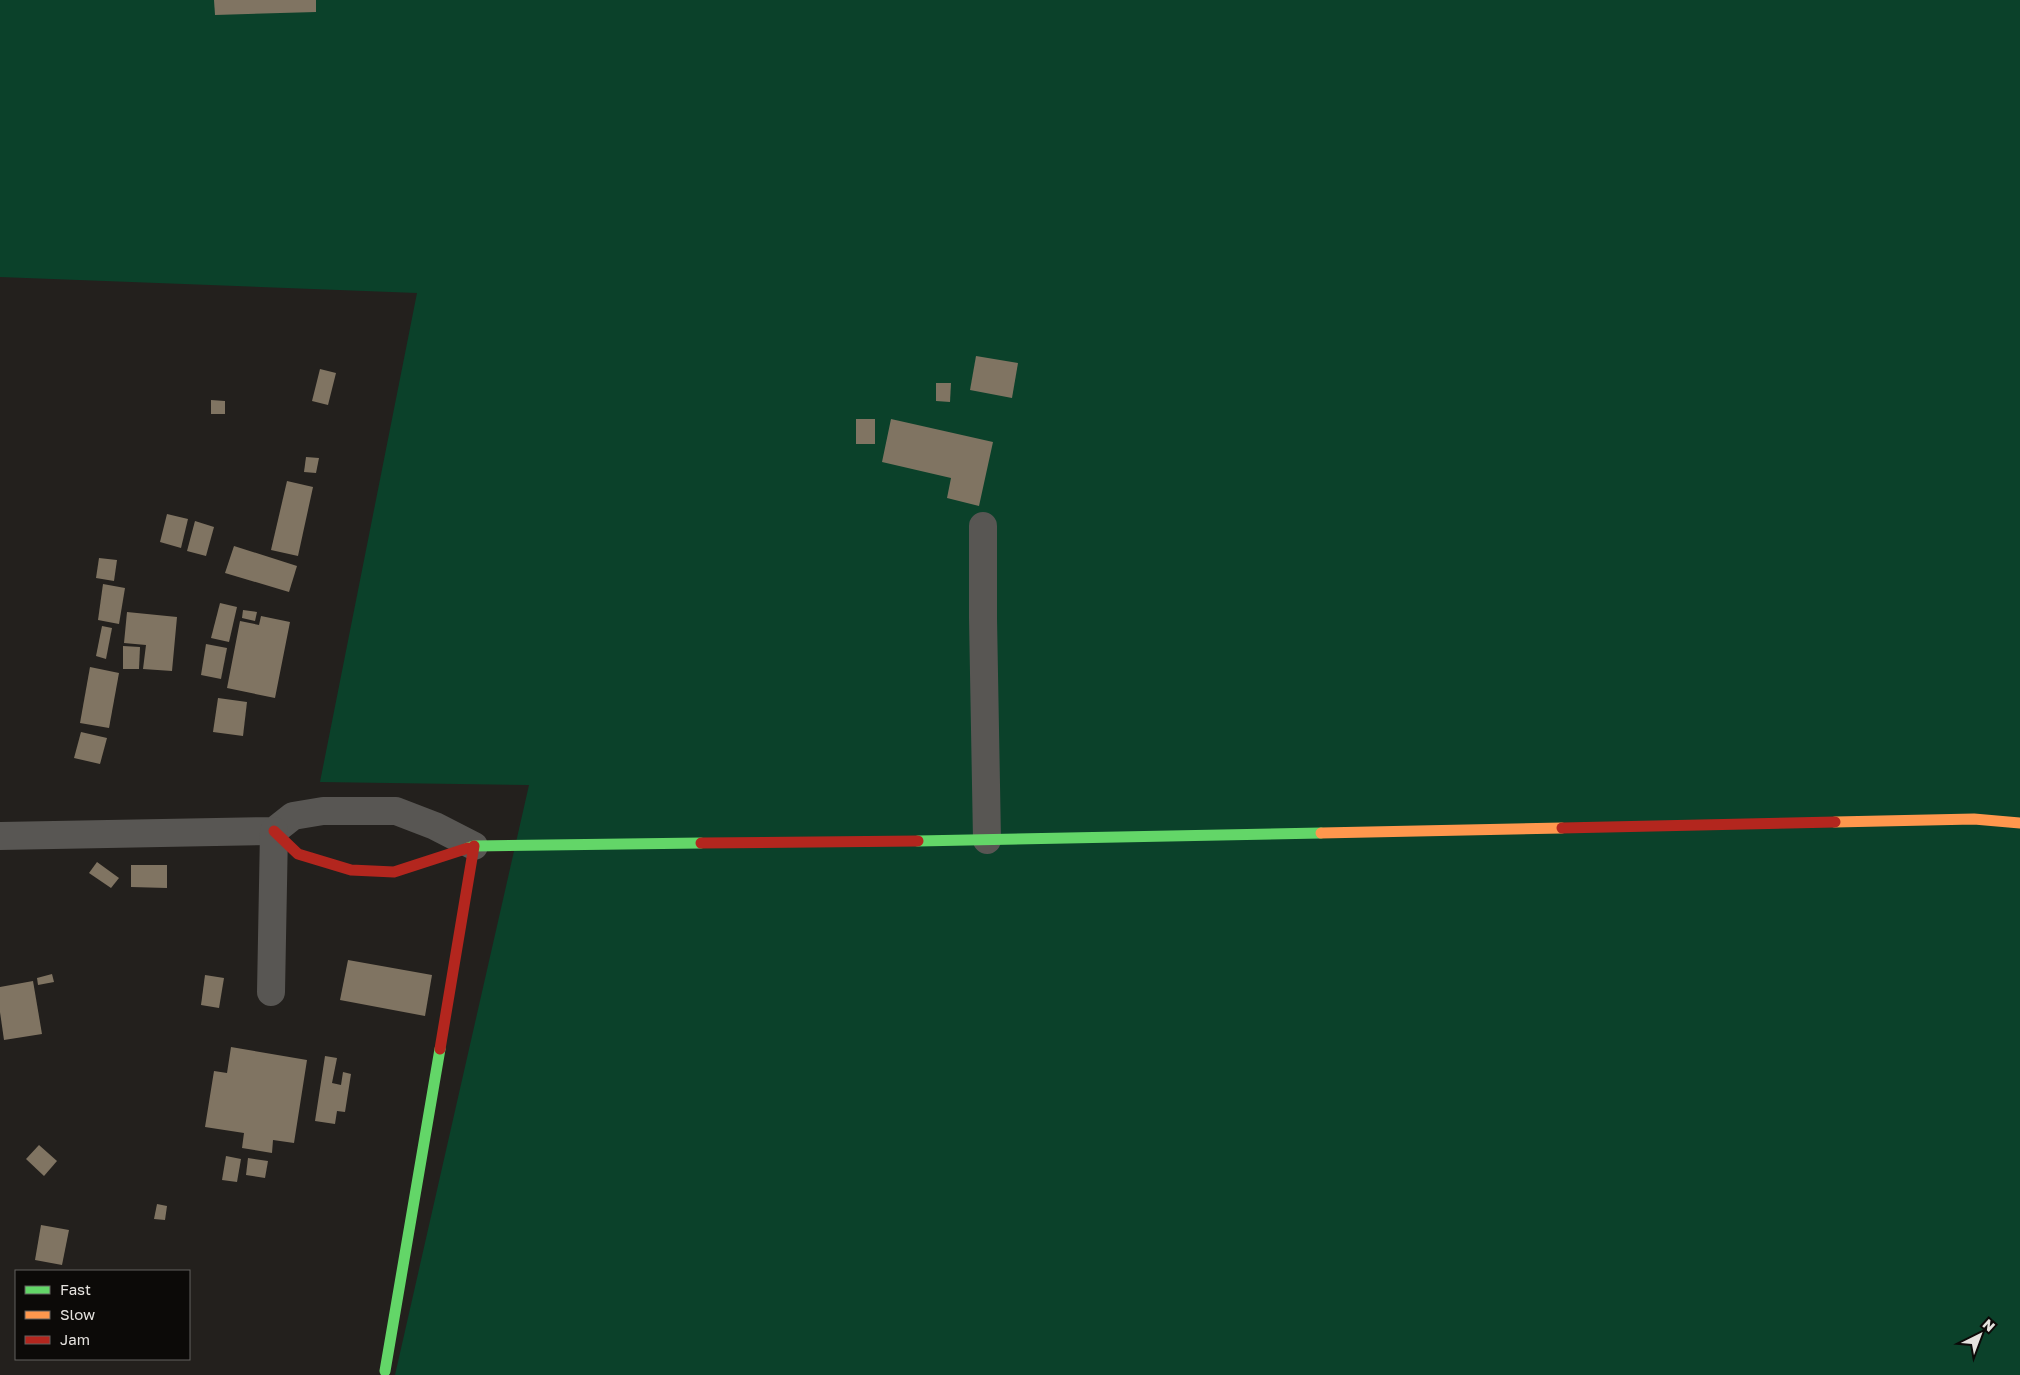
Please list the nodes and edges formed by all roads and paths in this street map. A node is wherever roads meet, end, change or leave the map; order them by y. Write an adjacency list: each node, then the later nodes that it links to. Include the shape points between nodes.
1 (983, 526): 5 (street)
2 (2020, 823): 5 (street, via 1974,819)
3 (274, 831): 4 (street); 6 (street, via 293,816 323,811 396,811); 6 (street, via 298,854 351,870 394,872); 7 (street)
4 (0, 836)
5 (987, 840): 6 (street)
6 (474, 846): 8 (street)
7 (271, 992)
8 (385, 1371)

